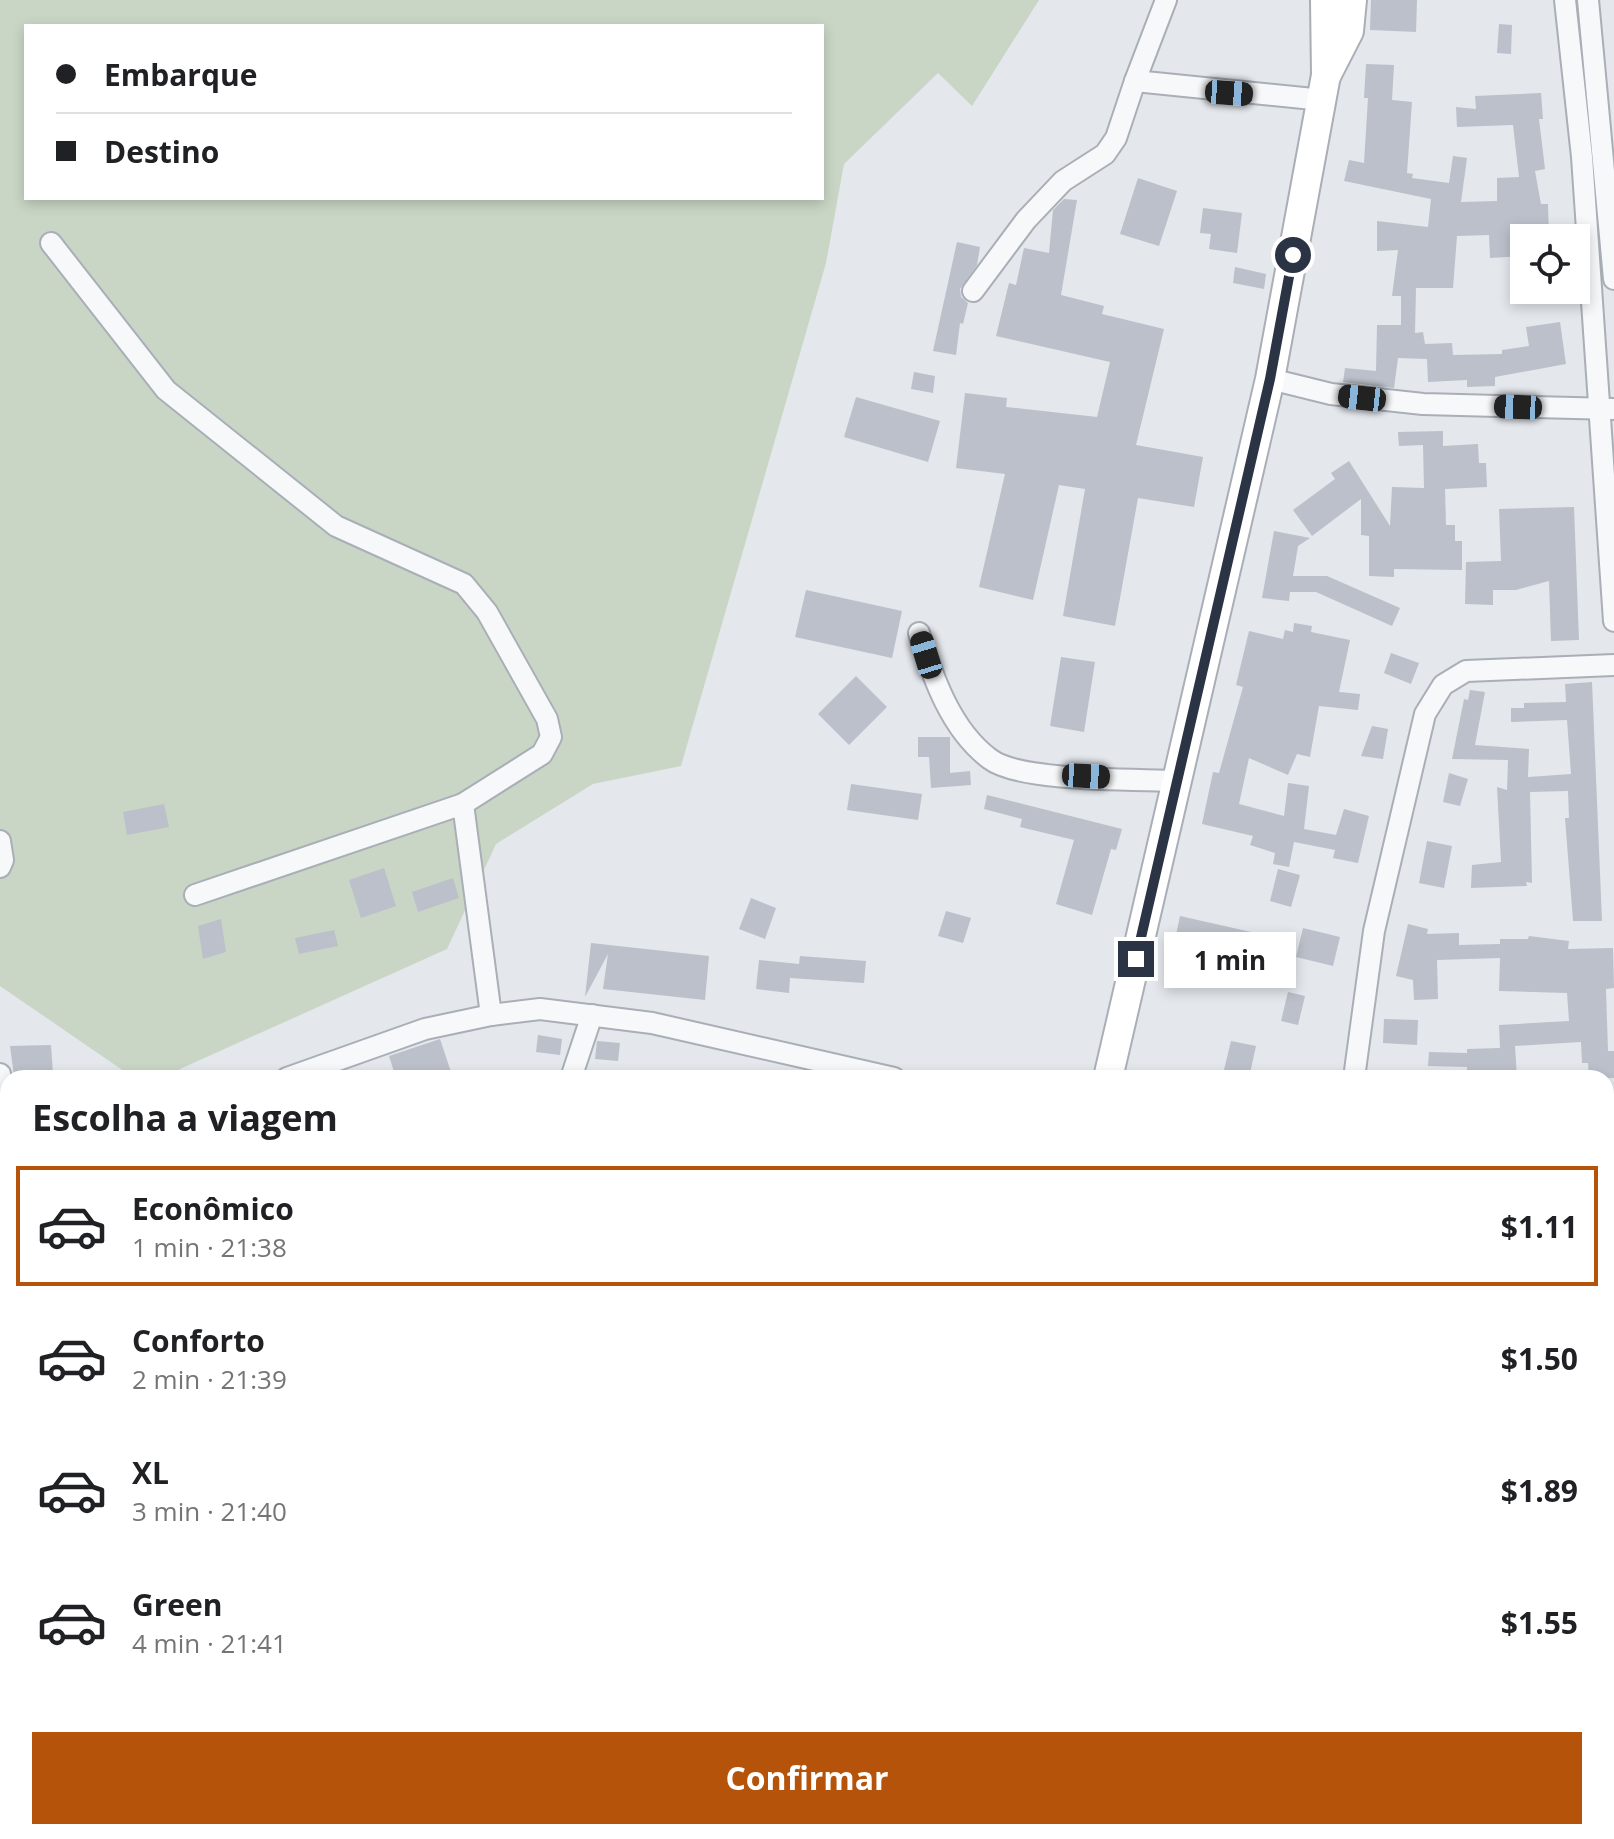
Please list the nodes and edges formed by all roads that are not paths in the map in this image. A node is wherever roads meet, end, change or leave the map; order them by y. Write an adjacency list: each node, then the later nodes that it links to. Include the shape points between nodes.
1 (1166, 0): 6 (street)
2 (1325, 0): 7 (main road)
3 (1352, 0): 7 (main road, via 1349,31)
4 (1565, 0): 12 (street)
5 (1588, 0): 9 (street)
6 (1135, 81): 7 (street); 10 (street, via 1116,138 1105,154 1063,181)
7 (1324, 88): 11 (main road)
8 (51, 243): 18 (street, via 166,390 336,526 464,584 487,612 547,719 551,737 542,754 521,770)
9 (1614, 279)
10 (973, 291)
11 (1270, 379): 12 (street, via 1331,394 1423,404); 17 (main road)
12 (1607, 409): 13 (street)
13 (1612, 567): 14 (street)
14 (1614, 621)
15 (919, 633): 17 (street, via 933,678 960,727 991,760 1026,772)
16 (1614, 665): 28 (street, via 1466,671 1443,685 1425,714 1374,931)
17 (1177, 781): 27 (main road)
18 (463, 804): 21 (street); 22 (street)
19 (0, 841): 20 (street)
20 (0, 867)
21 (195, 895)
22 (491, 1015): 23 (street, via 540,1009); 24 (street, via 425,1029)
23 (592, 1015): 25 (street); 26 (street, via 743,1041)
24 (310, 1070)
25 (574, 1070)
26 (837, 1070)
27 (1110, 1070)
28 (1355, 1070)

